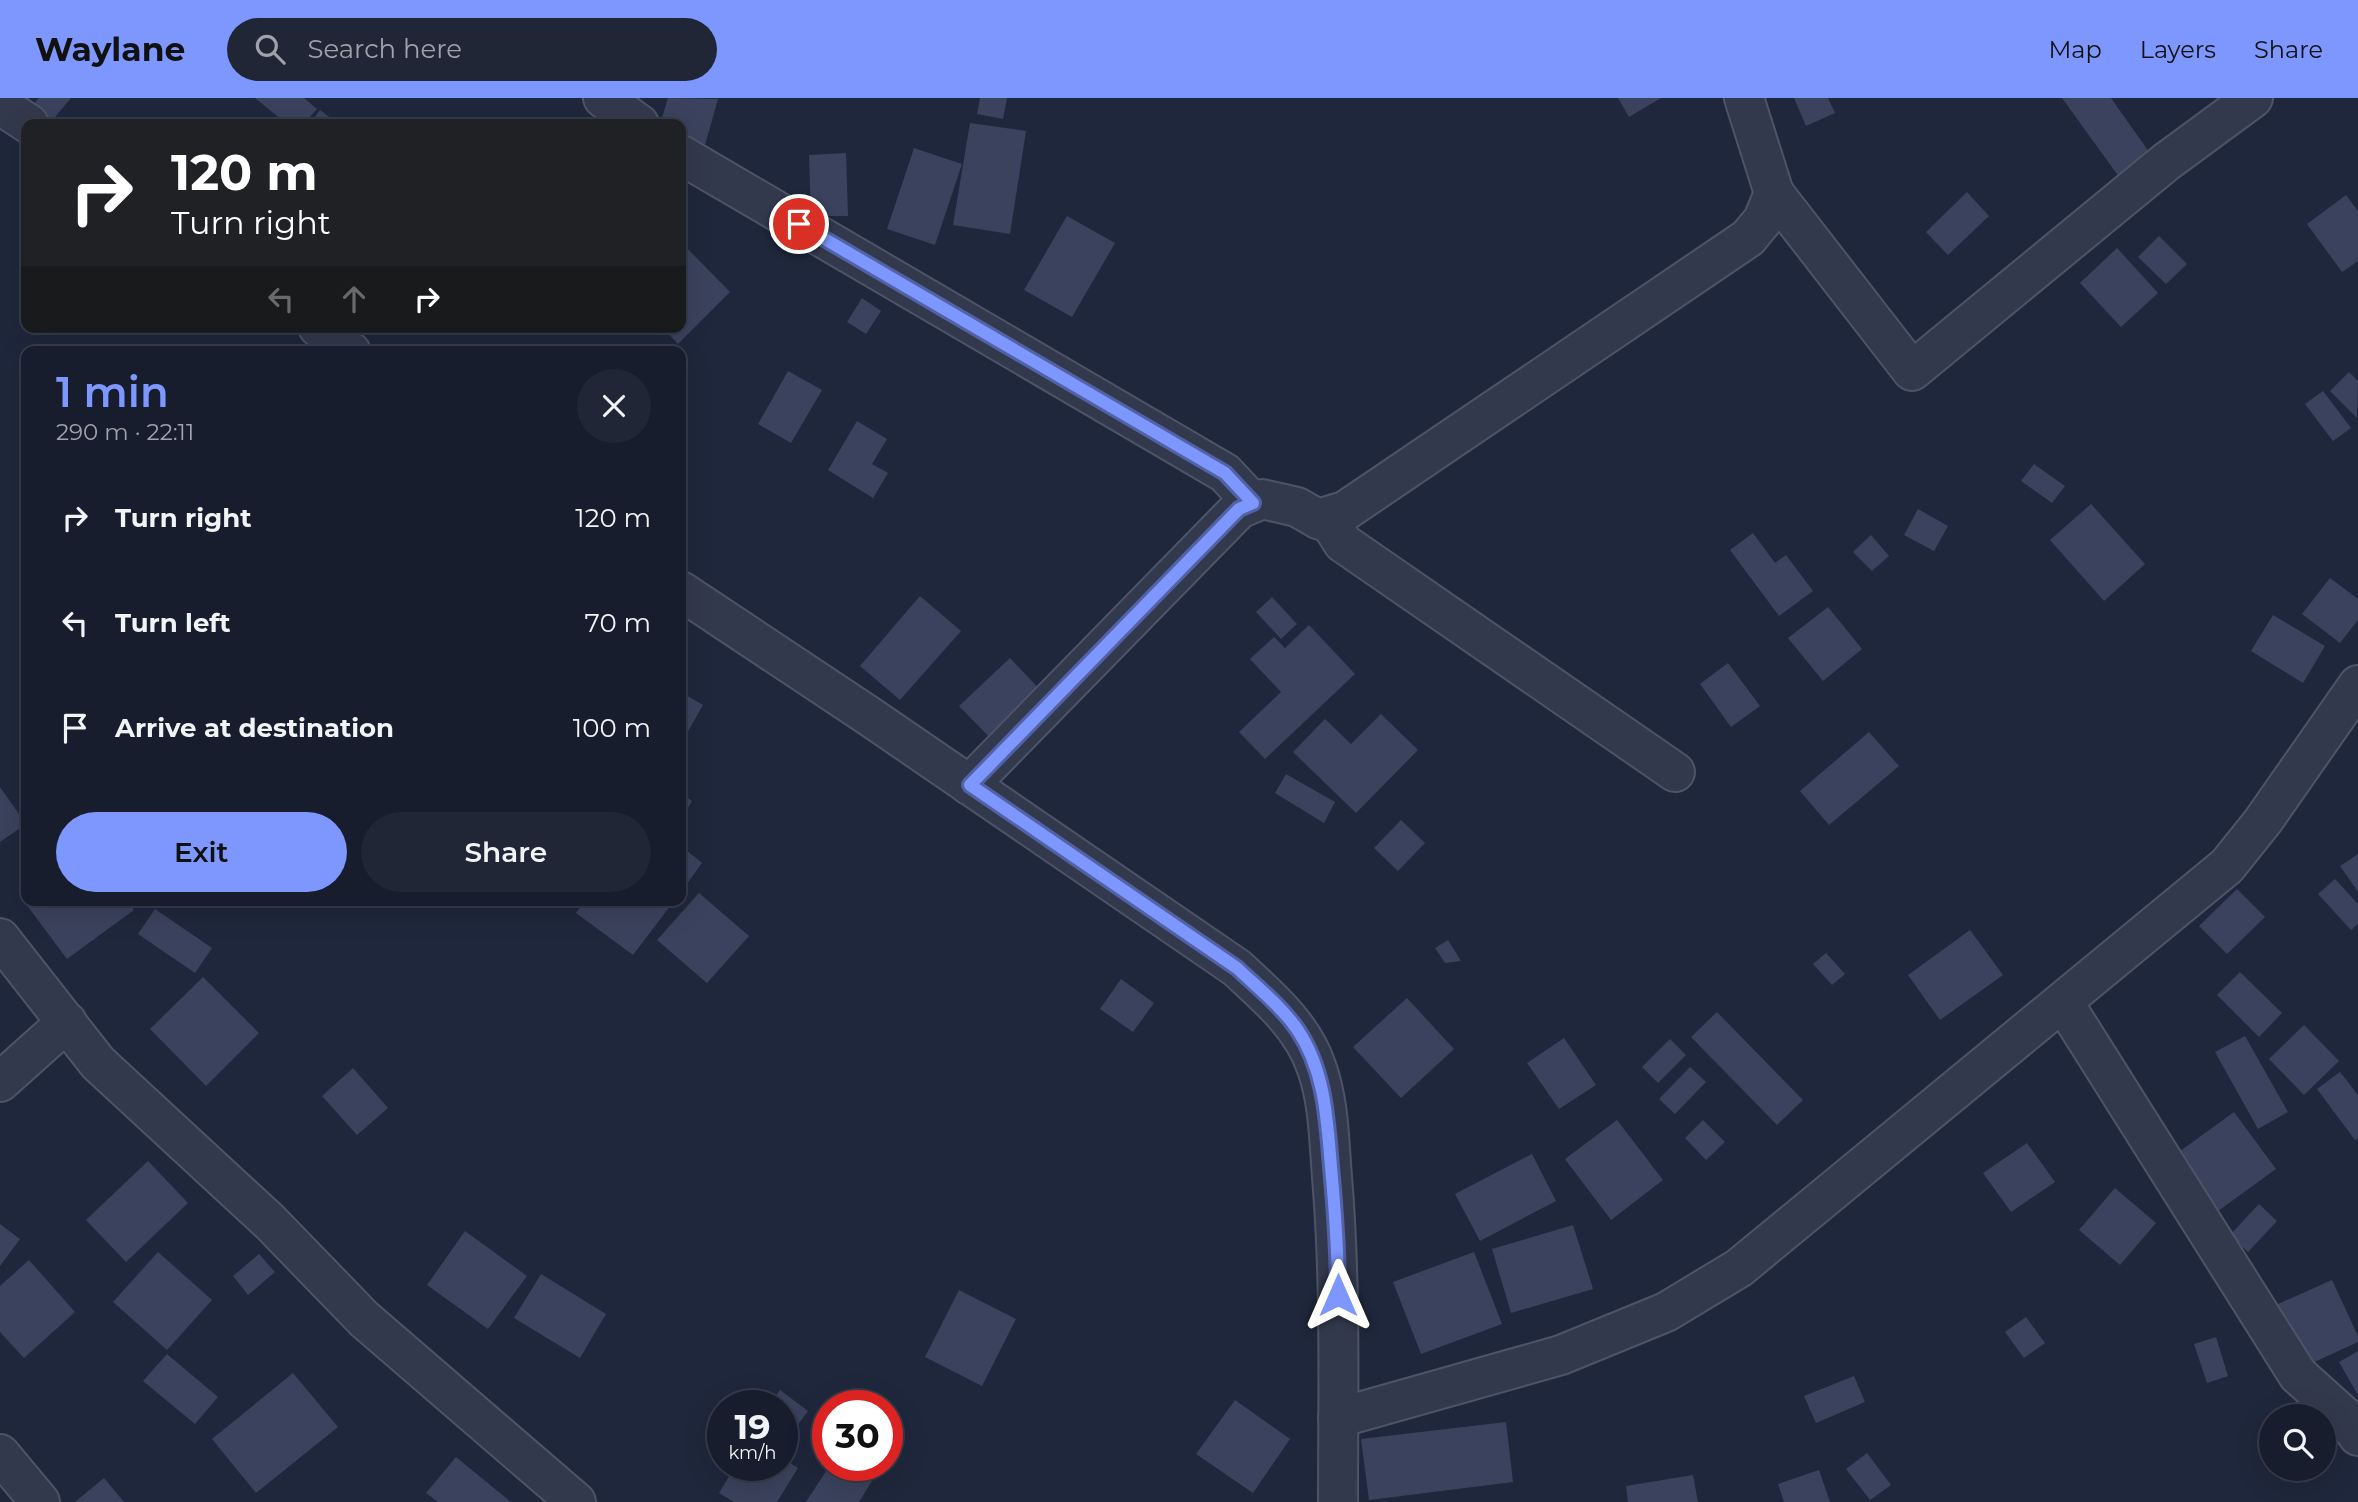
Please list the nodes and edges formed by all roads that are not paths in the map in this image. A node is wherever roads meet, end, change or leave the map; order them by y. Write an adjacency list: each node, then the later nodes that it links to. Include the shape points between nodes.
1 (603, 98): 6 (street)
2 (1744, 98): 8 (street)
3 (2253, 98): 8 (street, via 2166,162 1912,371)
4 (0, 105): 5 (street)
5 (21, 119)
6 (632, 119)
7 (686, 158): 11 (street, via 1225,473)
8 (1774, 193): 12 (street, via 1763,220 1748,238 1345,511)
9 (326, 333): 10 (street)
10 (343, 346)
11 (1253, 503): 12 (street, via 1262,499 1297,507); 16 (street, via 1239,509)
12 (1318, 519): 15 (street, via 1331,524 1343,542)
13 (686, 594): 16 (street)
14 (2358, 685): 18 (street, via 2227,866)
15 (1675, 772)
16 (970, 785): 21 (street, via 1237,968 1297,1028 1316,1065 1326,1105 1338,1246)
17 (0, 938): 19 (street)
18 (2063, 1002): 21 (street, via 1739,1268 1666,1312 1561,1355); 22 (street, via 2298,1376)
19 (68, 1022): 20 (street); 25 (street, via 99,1063 270,1222 364,1319)
20 (0, 1082)
21 (1338, 1418): 26 (street)
22 (2354, 1422)
23 (0, 1454): 24 (street)
24 (40, 1502)
25 (576, 1502)
26 (1338, 1502)

